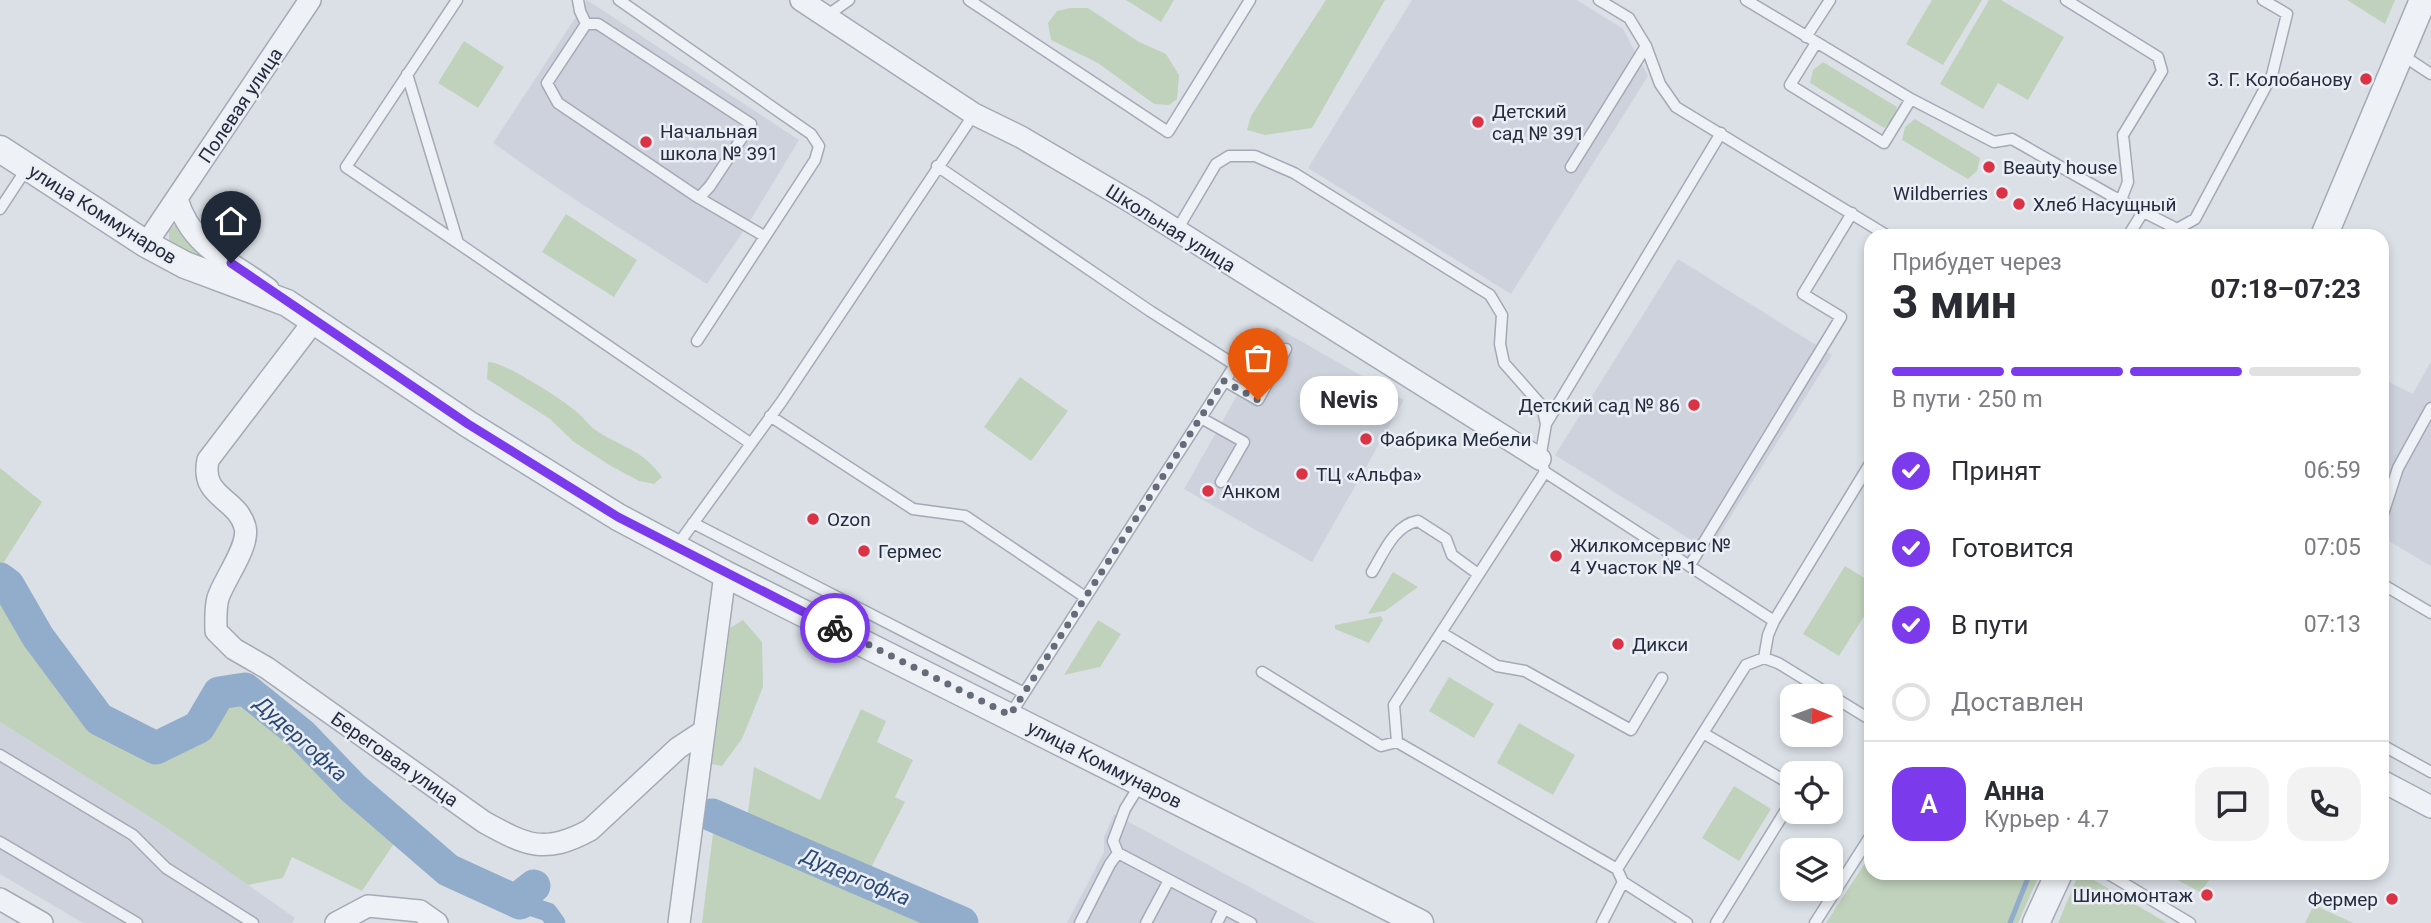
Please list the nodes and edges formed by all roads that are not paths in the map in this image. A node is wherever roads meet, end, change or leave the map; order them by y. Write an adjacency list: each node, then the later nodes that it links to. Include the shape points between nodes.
1 (457, 0): 20 (lane)
2 (578, 0): 16 (lane)
3 (619, 0): 40 (lane, via 811,134 819,146 815,160)
4 (801, 0): 15 (street, Школьная улица)
5 (849, 0): 15 (lane)
6 (1250, 0): 13 (lane, via 1168,132)
7 (1599, 0): 18 (lane, via 1629,18)
8 (1746, 0): 17 (lane)
9 (1830, 0): 17 (lane)
10 (2066, 0): 31 (lane, via 2158,57 2162,71 2123,135 2128,182)
11 (2263, 0): 37 (lane, via 2287,14 2272,75 2195,219)
12 (2423, 0): 19 (street)
13 (977, 2)
14 (302, 3): 30 (street, Полевая улица)
15 (825, 17): 23 (street, Школьная улица)
16 (586, 24): 29 (lane, via 547,83 558,103); 29 (lane, via 598,24 751,124)
17 (1811, 40): 22 (lane); 22 (lane, via 1790,85 1884,143)
18 (1646, 46): 24 (lane, via 1660,84 1676,107); 27 (lane)
19 (2402, 55): 21 (lane); 38 (street)
20 (407, 74): 41 (lane); 41 (lane, via 346,167)
21 (2431, 74)
22 (1911, 99): 31 (lane, via 1994,142 2012,139)
23 (974, 114): 26 (lane); 39 (street, Школьная улица)
24 (1721, 133): 34 (lane); 51 (lane)
25 (0, 149): 28 (street, улица Коммунаров)
26 (937, 166): 47 (lane, via 1235,365); 49 (lane)
27 (1571, 167)
28 (27, 168): 32 (lane); 42 (street, улица Коммунаров)
29 (699, 198): 40 (lane)
30 (177, 199): 42 (street, Полевая улица); 43 (street, улица Коммунаров, via 198,241)
31 (2122, 200): 33 (lane)
32 (0, 209)
33 (2143, 212): 36 (lane); 37 (lane)
34 (1852, 213): 35 (lane); 59 (lane, via 1802,295 1841,317)
35 (1877, 229)
36 (2132, 229)
37 (2177, 229)
38 (2327, 229)
39 (1177, 230): 51 (lane, via 1216,164 1229,156 1255,156 1294,173 1490,295 1503,315 1500,344 1504,363 1542,406); 53 (street, Школьная улица)
40 (764, 236): 45 (lane)
41 (458, 243): 52 (lane)
42 (146, 244): 43 (street, улица Коммунаров, via 186,265)
43 (287, 303): 44 (street, улица Коммунаров)
44 (314, 321): 58 (street, улица Коммунаров, via 526,460); 74 (street, Береговая улица, via 208,460 208,485 240,514 246,530 218,598 216,631 234,649 484,822 537,846 590,830 678,748)
45 (696, 341)
46 (1286, 349): 47 (lane, via 1258,400)
47 (1224, 381): 50 (lane)
48 (2431, 408): 56 (lane, via 2398,468)
49 (770, 416): 52 (lane); 64 (lane, via 913,509 965,516)
50 (1201, 418): 55 (lane, via 1244,442); 64 (lane)
51 (1545, 424): 53 (lane)
52 (750, 443): 57 (lane)
53 (1542, 465): 59 (lane); 61 (lane)
54 (1864, 473): 66 (lane)
55 (1221, 482)
56 (2389, 496)
57 (693, 523): 58 (lane); 71 (lane)
58 (676, 548): 62 (street, улица Коммунаров)
59 (1690, 565): 66 (lane)
60 (1372, 572): 61 (lane, via 1395,535 1409,522 1418,521 1446,539 1452,555)
61 (1478, 573): 67 (lane)
62 (725, 574): 72 (street, улица Коммунаров); 74 (street)
63 (2389, 588): 65 (lane)
64 (1085, 597): 71 (lane)
65 (2431, 613)
66 (1774, 621): 68 (lane)
67 (1442, 633): 70 (lane, via 1497,666 1525,671 1631,730); 76 (lane, via 1394,705)
68 (1764, 657): 73 (lane); 75 (lane, via 1746,665)
69 (1262, 672): 76 (lane, via 1381,746)
70 (1662, 678)
71 (1024, 693): 72 (lane)
72 (1010, 715): 81 (street, улица Коммунаров)
73 (1864, 716)
74 (704, 731): 100 (street)
75 (1703, 733): 80 (lane); 88 (lane)
76 (1397, 742): 88 (lane)
77 (2389, 749): 79 (lane)
78 (0, 755): 97 (lane, via 133,835 166,868)
79 (2431, 772)
80 (1780, 778)
81 (1142, 782): 87 (lane, via 1113,841); 105 (street, улица Коммунаров, via 1385,912)
82 (2389, 785): 83 (street)
83 (2431, 807)
84 (1780, 819): 108 (lane)
85 (0, 842): 96 (lane)
86 (1864, 846): 109 (lane)
87 (1118, 853): 89 (lane); 101 (lane)
88 (1617, 869): 92 (lane)
89 (1169, 880): 94 (lane); 102 (lane)
90 (2056, 880): 110 (street)
91 (2119, 880): 111 (lane)
92 (1623, 882): 106 (lane); 107 (lane)
93 (0, 898): 95 (street)
94 (1224, 909): 103 (lane); 104 (lane)
95 (41, 923)
96 (138, 923)
97 (253, 923)
98 (336, 923): 99 (street, via 368,906 421,911)
99 (437, 923)
100 (679, 923)
101 (1080, 923)
102 (1146, 923)
103 (1217, 923)
104 (1251, 923)
105 (1420, 923)
106 (1602, 923)
107 (1687, 923)
108 (1716, 923)
109 (1815, 923)
110 (2036, 923)
111 (2190, 923)

